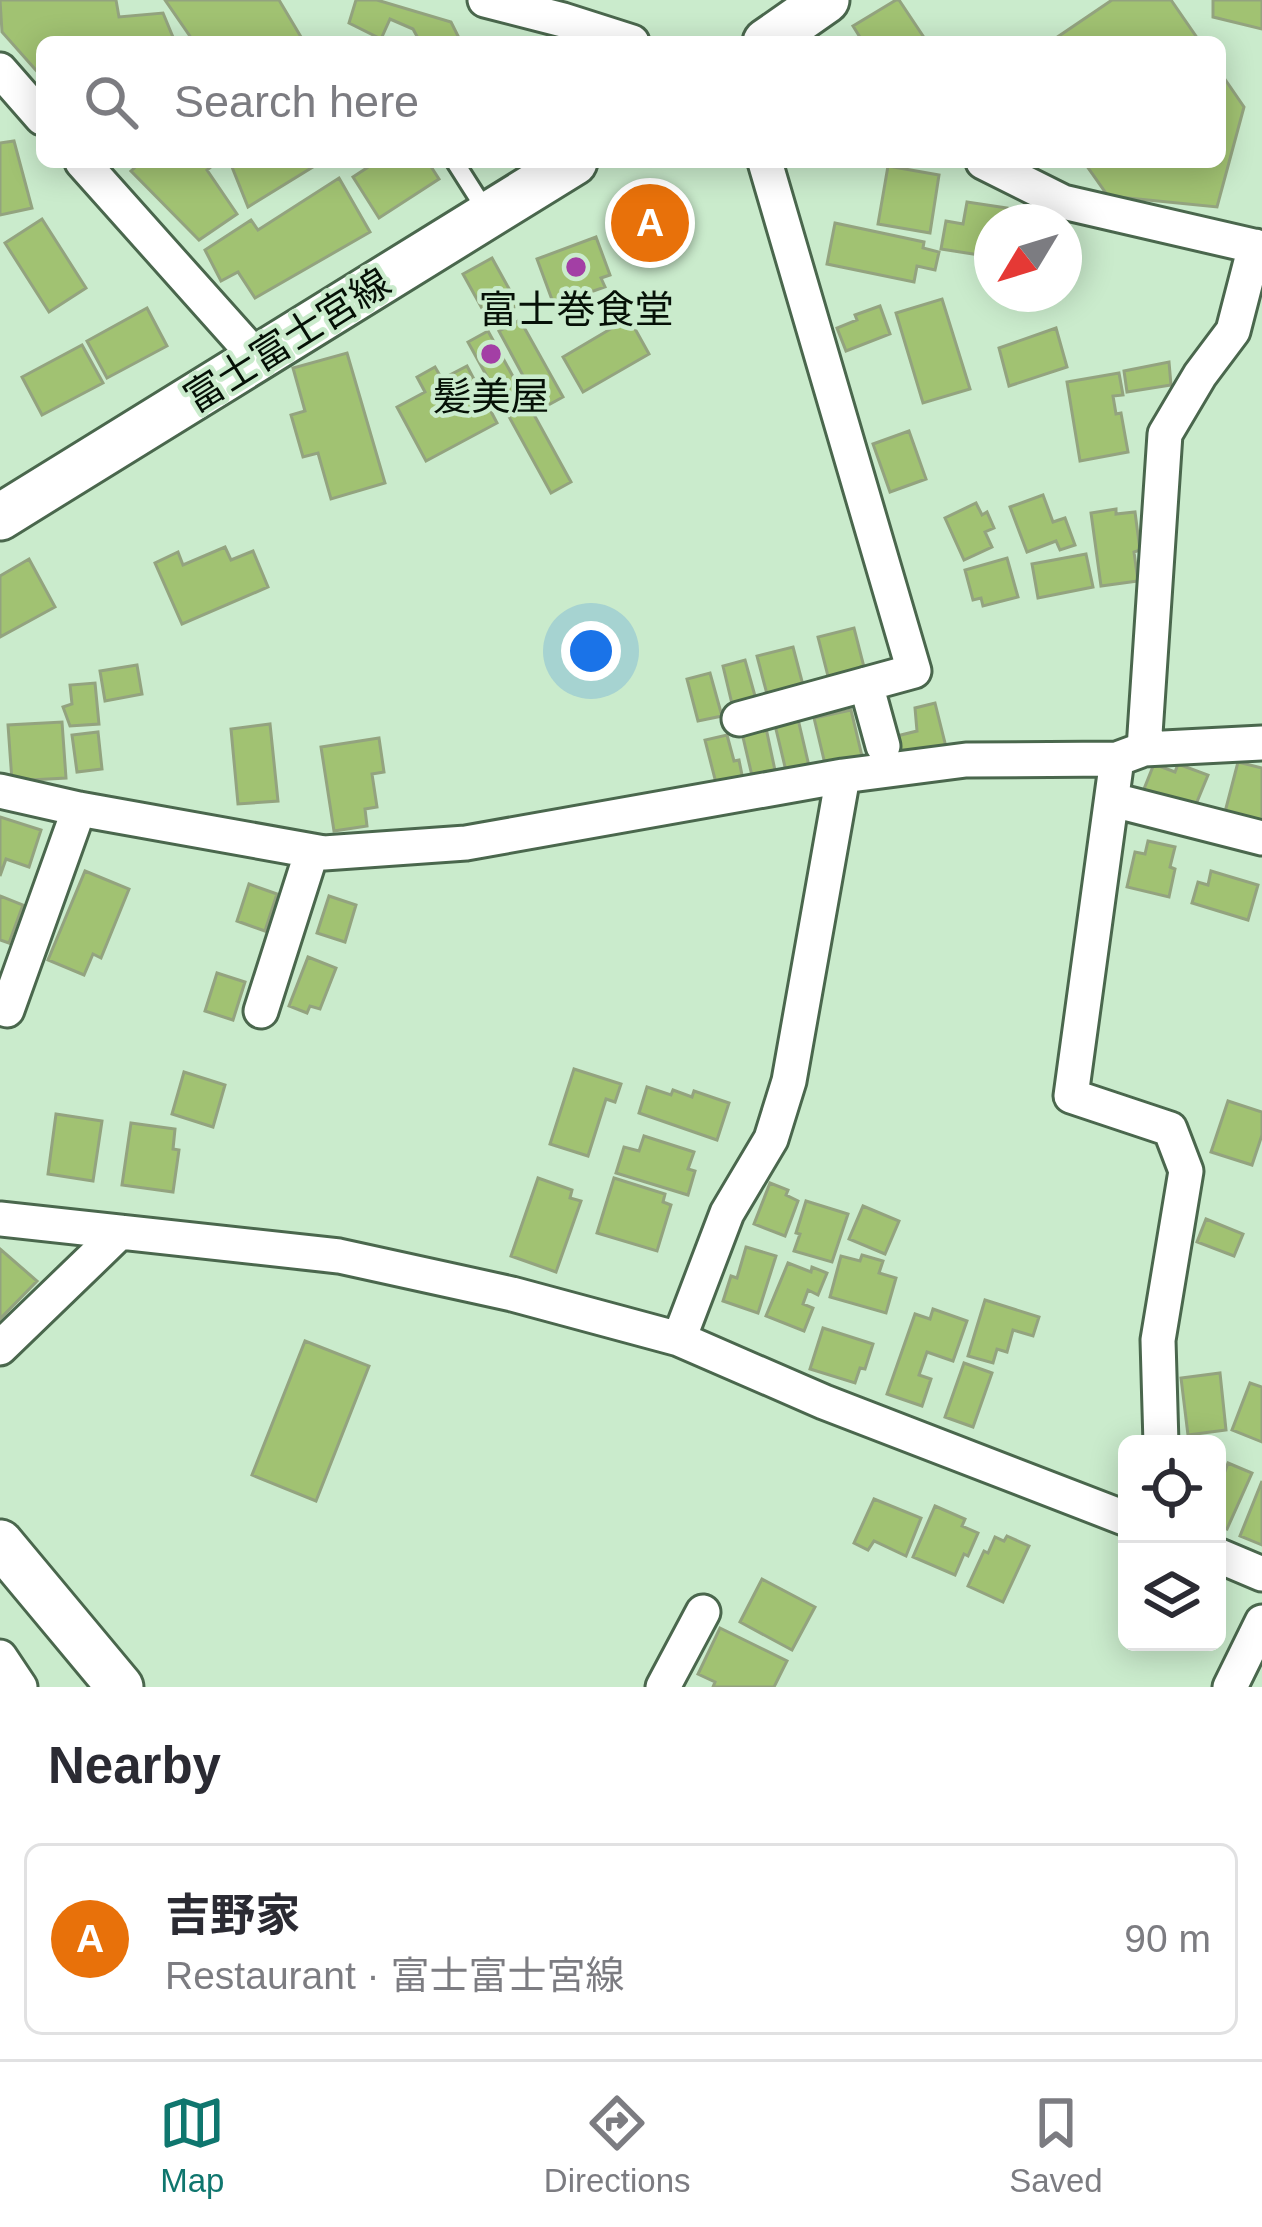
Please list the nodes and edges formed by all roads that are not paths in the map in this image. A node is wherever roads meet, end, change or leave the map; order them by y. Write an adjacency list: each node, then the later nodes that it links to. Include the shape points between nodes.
1 (484, 0): 3 (street)
2 (826, 0): 4 (main road)
3 (613, 36)
4 (775, 36)
5 (0, 70): 6 (street)
6 (36, 111)
7 (87, 168): 14 (street)
8 (459, 168): 12 (lane)
9 (564, 168): 12 (main road, 富士富士宮線)
10 (767, 168): 16 (street, via 914,671)
11 (994, 168): 13 (street, via 1063,202)
12 (488, 214): 14 (main road, 富士富士宮線)
13 (1258, 247): 20 (street, via 1233,331 1165,434)
14 (257, 358): 15 (main road, 富士富士宮線)
15 (0, 517)
16 (866, 684): 17 (street); 19 (street)
17 (739, 719)
18 (1262, 743): 20 (street)
19 (883, 746)
20 (1131, 754): 21 (street, via 966,760); 23 (street)
21 (843, 776): 26 (street, via 466,843); 31 (street, via 789,1081 771,1139 727,1213)
22 (0, 791): 24 (street)
23 (1113, 800): 25 (street); 33 (street, via 1071,1096 1170,1129 1186,1171 1158,1340)
24 (79, 809): 26 (street); 27 (street)
25 (1262, 838)
26 (311, 851): 28 (street)
27 (7, 1010)
28 (261, 1011)
29 (0, 1219): 30 (street)
30 (120, 1232): 31 (street, via 339,1256); 32 (street)
31 (679, 1339): 34 (street)
32 (0, 1348)
33 (1161, 1435)
34 (1118, 1516)
35 (1226, 1559): 37 (street)
36 (8, 1568): 42 (main road)
37 (1262, 1574)
38 (704, 1612): 43 (street)
39 (1262, 1622): 44 (street)
40 (0, 1657): 41 (street)
41 (20, 1687)
42 (120, 1687)
43 (663, 1687)
44 (1230, 1687)

